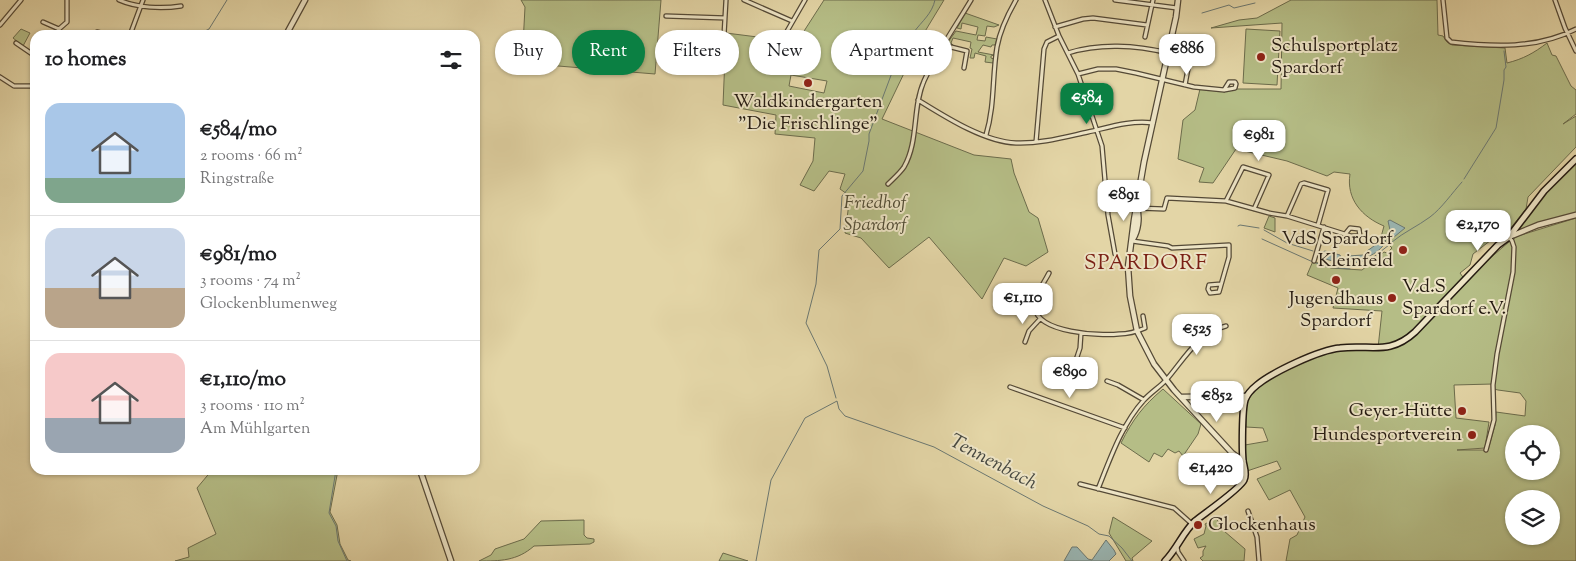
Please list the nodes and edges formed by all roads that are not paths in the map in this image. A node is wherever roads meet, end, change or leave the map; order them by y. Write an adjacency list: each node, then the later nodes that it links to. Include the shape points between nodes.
1 (21, 0): 25 (street)
2 (67, 0): 28 (street, via 67,22)
3 (119, 0): 18 (street)
4 (143, 0): 18 (street)
5 (305, 0): 31 (street)
6 (726, 0): 22 (street)
7 (744, 0): 23 (street)
8 (805, 0): 23 (street)
9 (971, 0): 34 (street)
10 (1016, 0): 56 (street, via 997,47 992,111)
11 (1051, 0): 16 (street)
12 (1115, 0): 17 (street)
13 (1178, 0): 20 (street)
14 (1443, 0): 35 (street, via 1447,38 1452,42 1502,46 1528,44)
15 (1555, 0): 35 (street)
16 (1045, 1): 27 (street)
17 (1152, 2): 20 (street); 26 (street)
18 (141, 5): 19 (street, via 167,9); 30 (street)
19 (181, 6)
20 (1177, 8): 38 (street)
21 (666, 16): 22 (street)
22 (725, 18): 32 (street)
23 (792, 21): 33 (street)
24 (43, 22): 28 (street)
25 (0, 25)
26 (1147, 25): 27 (street, via 1093,18); 37 (street)
27 (1055, 27): 36 (street)
28 (60, 29)
29 (1576, 29): 35 (street)
30 (132, 30)
31 (289, 30)
32 (724, 30)
33 (787, 30)
34 (952, 31)
35 (1567, 33): 41 (street)
36 (1059, 36): 43 (street); 57 (street, via 1045,46)
37 (1145, 37)
38 (1171, 38): 44 (street); 50 (street, via 1193,42)
39 (16, 42): 42 (street)
40 (952, 47): 45 (street, via 968,51)
41 (1576, 51)
42 (30, 52)
43 (1068, 53): 44 (street, via 1084,47 1103,46); 46 (street)
44 (1168, 53): 49 (street)
45 (964, 68)
46 (1078, 74): 49 (street, via 1116,69); 55 (street)
47 (928, 75): 53 (street)
48 (0, 77): 51 (street, via 14,86)
49 (1163, 79): 50 (street); 54 (street)
50 (1185, 85): 52 (street)
51 (30, 86)
52 (1224, 90)
53 (918, 100): 56 (street, via 956,123); 59 (street, via 912,146 903,169)
54 (1153, 123): 55 (street, via 1134,121); 61 (street)
55 (1098, 130): 57 (street); 70 (street)
56 (986, 135): 57 (street, via 1009,142)
57 (1036, 142)
58 (1576, 159): 68 (main road, via 1544,191)
59 (888, 184)
60 (1226, 201): 61 (street, via 1167,198 1164,209); 62 (street); 62 (street, via 1243,167 1268,175)
61 (1137, 208): 69 (street)
62 (1254, 208): 64 (street)
63 (1576, 215): 68 (street)
64 (1287, 216): 65 (street); 65 (street, via 1304,183 1330,191)
65 (1318, 225): 66 (street)
66 (1324, 228): 67 (street); 71 (street)
67 (1346, 234)
68 (1509, 237): 84 (main road, via 1403,342 1386,347 1329,350 1258,384); 88 (street, via 1514,248 1512,272 1498,342 1493,385 1494,420)
69 (1132, 241): 73 (street, via 1172,248 1229,245 1229,257); 77 (street, via 1128,267)
70 (1116, 254)
71 (1314, 261)
72 (1049, 273): 75 (street, via 1036,302)
73 (1220, 284)
74 (1143, 316): 77 (street, via 1145,328)
75 (1040, 319): 78 (street); 79 (street, via 1029,331)
76 (1226, 326): 82 (street, via 1204,336)
77 (1137, 331): 78 (street, via 1105,335); 82 (street, via 1148,355)
78 (1082, 333): 80 (street)
79 (1025, 342)
80 (1074, 361)
81 (1107, 381): 86 (street)
82 (1166, 381): 85 (street); 86 (street)
83 (1010, 387): 87 (street)
84 (1248, 396): 85 (street); 89 (main road, via 1244,408)
85 (1181, 397): 89 (street)
86 (1144, 400): 87 (street)
87 (1125, 428): 92 (street)
88 (1486, 450)
89 (1243, 461): 94 (main road, via 1245,475 1242,483)
90 (422, 475): 98 (street)
91 (1080, 484): 92 (street)
92 (1098, 489): 94 (street, via 1174,508)
93 (1248, 511): 100 (street, via 1259,544)
94 (1192, 524): 95 (main road)
95 (1177, 547): 96 (street); 97 (main road)
96 (1180, 557): 97 (street); 99 (street)
97 (1167, 559)
98 (451, 561)
99 (1184, 561)
100 (1259, 561)

